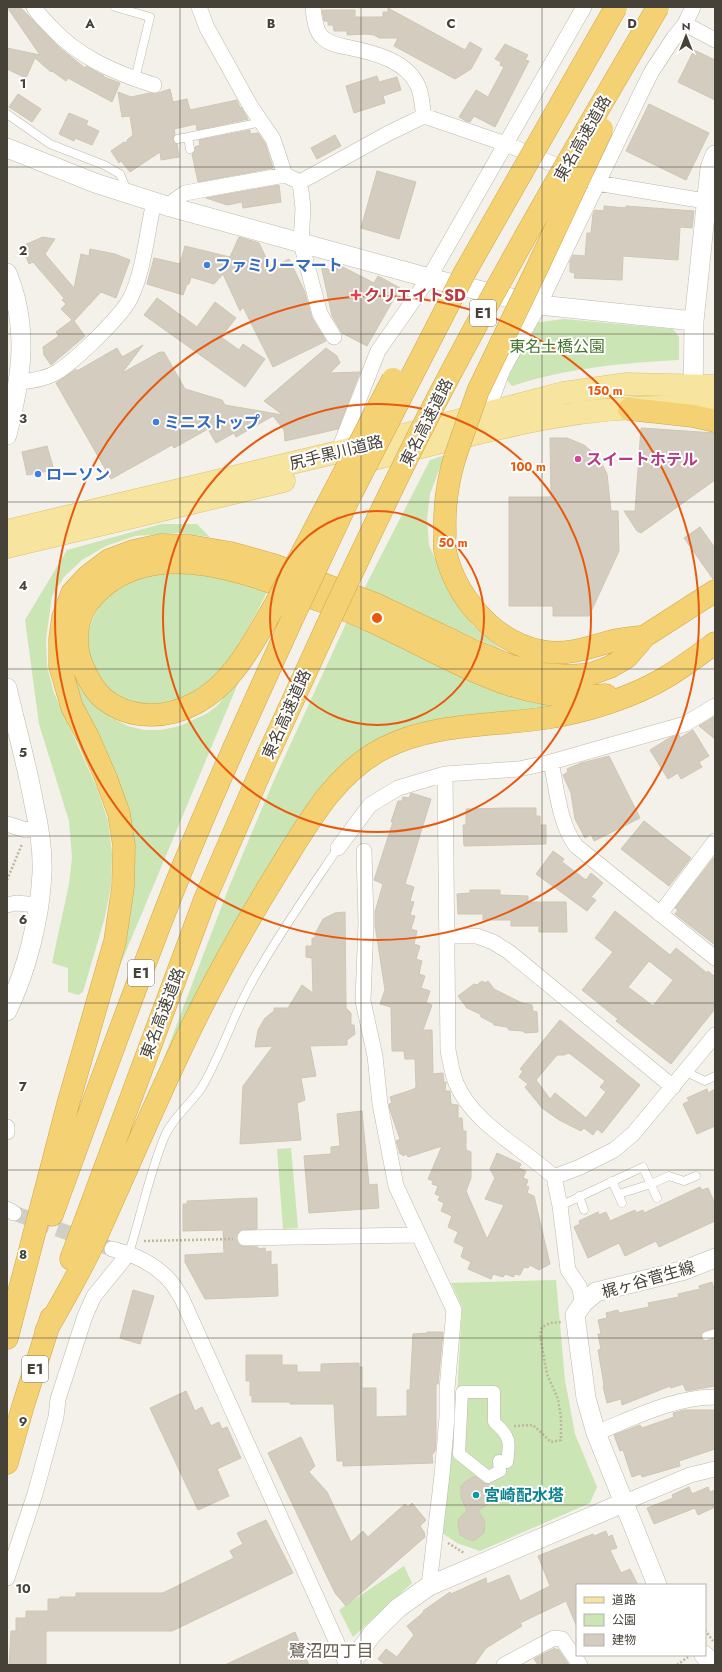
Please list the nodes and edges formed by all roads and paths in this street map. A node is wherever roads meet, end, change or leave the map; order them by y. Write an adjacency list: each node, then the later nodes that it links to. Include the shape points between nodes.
1 (34, 7): 11 (street, via 64,41 95,62)
2 (115, 7): 11 (lane, via 150,17)
3 (198, 7): 15 (street, via 207,28)
4 (312, 7): 14 (street, via 315,23 322,38 334,45 369,52 394,62 410,74 418,86)
5 (584, 7): 18 (street)
6 (616, 7): 29 (highway, 東名高速道路 / E1, bridge)
7 (659, 7): 48 (highway, bridge, via 478,391 447,483 444,521 445,550 452,574 463,595 483,620 520,645 541,651 567,652); 91 (highway, 東名高速道路 / E1, bridge, via 521,245 445,384 389,493 326,628 205,899 106,1162)
8 (693, 7): 9 (street)
9 (685, 24): 10 (street); 24 (street, via 672,39 652,71)
10 (715, 40)
11 (135, 79): 12 (street)
12 (154, 85)
13 (7, 114): 25 (lane, via 50,144 120,174)
14 (424, 116): 18 (street); 23 (street)
15 (262, 122): 16 (lane); 22 (street, via 273,139)
16 (188, 137): 17 (lane); 20 (lane)
17 (178, 139)
18 (506, 144): 24 (street); 31 (street)
19 (7, 148): 25 (street)
20 (190, 149)
21 (715, 155): 26 (street, via 710,168)
22 (284, 175): 23 (street); 27 (street, via 185,193)
23 (300, 182): 28 (street, via 303,208)
24 (597, 183): 26 (street); 32 (street)
25 (128, 194): 27 (street)
26 (711, 202): 33 (street)
27 (160, 204): 28 (street); 36 (street, via 137,280 125,307 94,340 56,373 36,380)
28 (301, 243): 31 (street); 34 (street, via 320,314)
29 (466, 272): 51 (highway, bridge, via 400,366 370,420 276,603 252,644 215,690 198,703 180,711 137,715 118,708 102,698 88,679 78,655 77,631 84,610 96,592 114,578 138,567 172,563 202,564 266,580 318,600 370,620 485,676 521,688 542,694 595,697); 94 (highway, 東名高速道路 / E1, bridge, via 352,493 233,747 130,1001)
30 (7, 273): 35 (street, via 18,307)
31 (429, 278): 32 (street); 44 (street, via 378,351)
32 (539, 305): 33 (street); 40 (street, via 503,369)
33 (694, 321): 37 (street)
34 (334, 337)
35 (14, 346): 36 (street)
36 (19, 382): 43 (street)
37 (704, 386): 40 (main road, 尻手黒川道路, via 627,384 563,393); 41 (street)
38 (715, 408): 41 (main road)
39 (629, 409): 41 (highway); 46 (main road, 尻手黒川道路, via 550,418 502,428)
40 (487, 412): 44 (main road, 尻手黒川道路)
41 (693, 412): 42 (highway)
42 (715, 421)
43 (7, 432)
44 (338, 452): 45 (main road, 尻手黒川道路)
45 (7, 531)
46 (7, 547)
47 (715, 591): 48 (highway)
48 (646, 636): 94 (highway, via 627,657 610,667 591,674 543,674 511,666 375,604 274,565 231,553 190,546 161,545 109,560 88,576 72,593 63,617 60,666 72,707 88,737 119,814 124,846 123,887 115,940 68,1104)
49 (715, 643): 51 (highway, via 667,676)
50 (7, 688): 53 (street)
51 (639, 690): 91 (highway, via 603,705 568,714 413,735 374,753 351,769 336,785 297,840 226,960 194,1023 91,1247)
52 (715, 706): 54 (street, via 685,724)
53 (12, 735): 57 (street)
54 (551, 762): 55 (street, via 519,769); 64 (street, via 568,836 576,846)
55 (445, 774): 59 (street, via 398,788 370,805); 65 (street)
56 (7, 824): 57 (street)
57 (33, 829): 61 (path, via 18,854); 63 (street, via 42,873)
58 (715, 841): 64 (street)
59 (338, 848): 86 (lane, via 253,980 201,1088 165,1136)
60 (364, 851): 84 (street, via 366,922 363,1001 375,1056 380,1104 396,1186)
61 (7, 880)
62 (7, 905): 63 (street)
63 (38, 905): 67 (street, via 23,971)
64 (660, 914): 66 (street)
65 (447, 936): 71 (street, via 477,936 494,942 509,952); 75 (street, via 448,1050 456,1083 469,1106)
66 (715, 958)
67 (7, 1011)
68 (715, 1035): 69 (street)
69 (686, 1072): 70 (lane, via 705,1081); 71 (street)
70 (715, 1076)
71 (673, 1087): 75 (street, via 633,1134 614,1150)
72 (7, 1127): 73 (street)
73 (7, 1132)
74 (696, 1176): 77 (lane, via 684,1181 669,1176)
75 (554, 1177): 82 (street)
76 (612, 1181): 77 (lane, via 643,1167); 78 (lane); 79 (lane)
77 (651, 1184): 78 (lane); 80 (lane)
78 (619, 1194): 81 (lane)
79 (579, 1196): 82 (lane); 83 (lane)
80 (657, 1198)
81 (622, 1203)
82 (560, 1206): 89 (street, via 568,1270 579,1286)
83 (584, 1210)
84 (418, 1235): 85 (street); 101 (street, via 454,1310 442,1474)
85 (245, 1238): 86 (path)
86 (131, 1247): 87 (street); 103 (street, via 94,1296 85,1316 58,1399 56,1417 35,1494); 110 (street, via 170,1281 182,1299)
87 (112, 1249)
88 (714, 1260): 89 (street, 梶ヶ谷菅生線, via 685,1270 596,1292)
89 (583, 1303): 97 (street, via 575,1315 586,1398)
90 (565, 1321): 96 (path, via 542,1327 540,1335 547,1374 558,1399 561,1440 551,1442 533,1425)
91 (46, 1331): 98 (highway, 東名高速道路 / E1)
92 (715, 1333): 93 (lane)
93 (706, 1336)
94 (7, 1338)
95 (715, 1396): 97 (street, via 669,1405)
96 (500, 1427): 96 (street, via 494,1422 494,1392 462,1392 459,1454 488,1477 500,1471 499,1461 507,1462 509,1443)
97 (596, 1433): 100 (street)
98 (7, 1463)
99 (715, 1469): 100 (street, via 690,1476)
100 (623, 1503): 104 (street); 105 (street)
101 (434, 1534): 102 (path); 105 (street)
102 (467, 1555)
103 (7, 1578)
104 (657, 1584)
105 (429, 1586): 111 (street, via 398,1608 377,1629)
106 (706, 1631): 107 (path)
107 (715, 1643)
108 (690, 1656): 114 (path)
109 (705, 1656): 115 (street)
110 (347, 1665)
111 (350, 1665)
112 (504, 1665): 113 (street, via 554,1638 562,1639)
113 (580, 1665)
114 (677, 1665)
115 (714, 1665)

